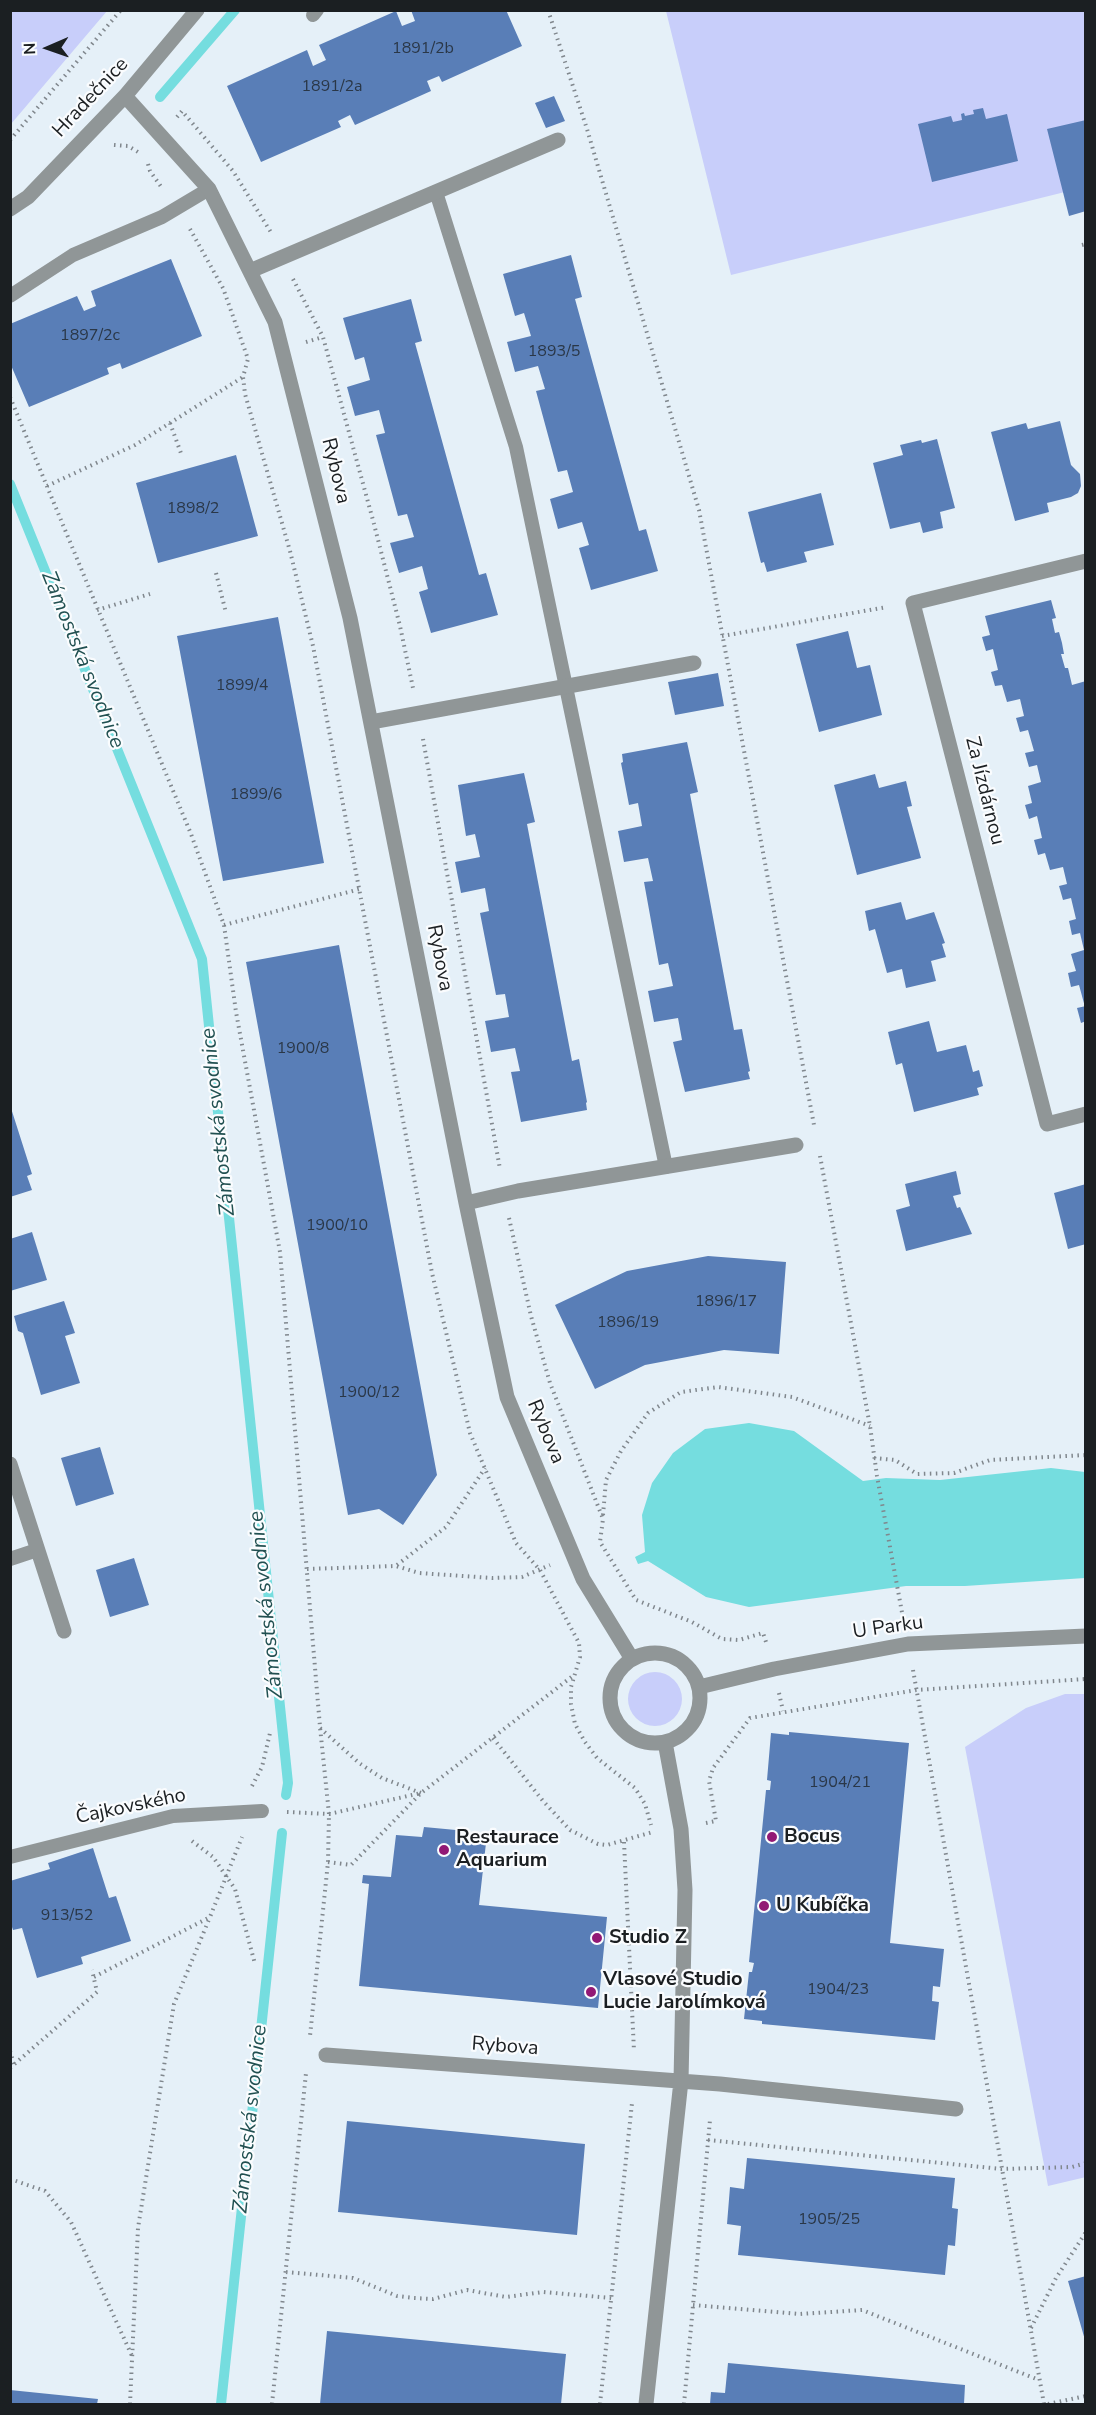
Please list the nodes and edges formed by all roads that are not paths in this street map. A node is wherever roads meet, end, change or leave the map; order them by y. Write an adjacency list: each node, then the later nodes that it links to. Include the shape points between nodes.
1 (197, 10): 2 (street, Hradečnice)
2 (125, 96): 4 (street, Rybova); 6 (street, Hradečnice, via 28,197)
3 (558, 140): 5 (street)
4 (209, 189): 7 (street, Rybova); 8 (lane, via 162,217 73,255)
5 (436, 192): 7 (street); 11 (lane, via 516,447)
6 (10, 209)
7 (250, 271): 12 (street, Rybova, via 275,322 350,618)
8 (10, 296)
9 (1086, 561): 13 (street, Za Jízdárnou, via 914,603 1047,1124)
10 (694, 663): 11 (street)
11 (568, 686): 12 (street); 15 (lane)
12 (371, 722): 16 (street, Rybova)
13 (1086, 1114)
14 (796, 1145): 15 (street)
15 (666, 1167): 16 (street)
16 (466, 1203): 22 (street, Rybova, via 507,1397 583,1579)
17 (10, 1464): 18 (street)
18 (38, 1550): 19 (lane); 20 (street)
19 (10, 1559)
20 (64, 1631)
21 (1086, 1636): 23 (street, U Parku, via 908,1644)
22 (632, 1659): 23 (street, via 658,1653 672,1656 689,1669); 24 (street, via 613,1681 610,1695 614,1715 626,1733 638,1740)
23 (699, 1687): 24 (street, via 697,1715 689,1728)
24 (665, 1742): 28 (street, via 681,1828 685,1890)
25 (258, 1812): 26 (lane, Čajkovského, via 173,1816)
26 (10, 1857)
27 (326, 2055): 28 (street, Rybova)
28 (681, 2081): 29 (street, Rybova); 30 (street)
29 (956, 2109)
30 (646, 2404)

